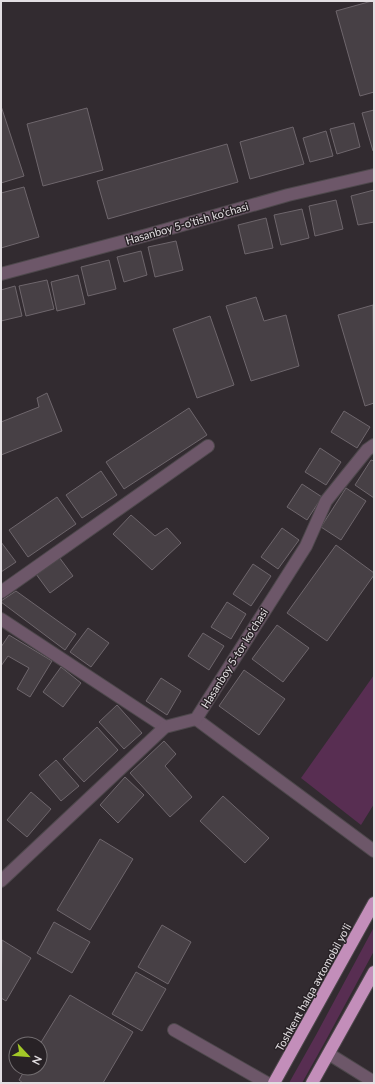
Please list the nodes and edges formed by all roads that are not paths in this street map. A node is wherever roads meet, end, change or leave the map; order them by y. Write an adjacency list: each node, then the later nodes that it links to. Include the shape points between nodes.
1 (374, 175): 2 (street, Hasanboy 5-o'tish ko'chasi, via 288,195)
2 (1, 274)
3 (374, 445): 7 (street, Hasanboy 5-tor ko'chasi, via 367,450 326,501 306,546)
4 (208, 446): 5 (street)
5 (1, 592)
6 (1, 619): 8 (street)
7 (196, 719): 8 (street, Hasanboy 5-tor ko'chasi); 9 (street)
8 (165, 727): 10 (street, Hasanboy 5-tor ko'chasi)
9 (374, 851)
10 (1, 881)
11 (374, 903): 17 (highway, Toshkent halqa avtomobil yo'li)
12 (374, 972): 14 (highway)
13 (174, 1030): 16 (street)
14 (329, 1054): 15 (street); 18 (highway)
15 (374, 1082)
16 (267, 1083)
17 (274, 1083)
18 (312, 1083)

